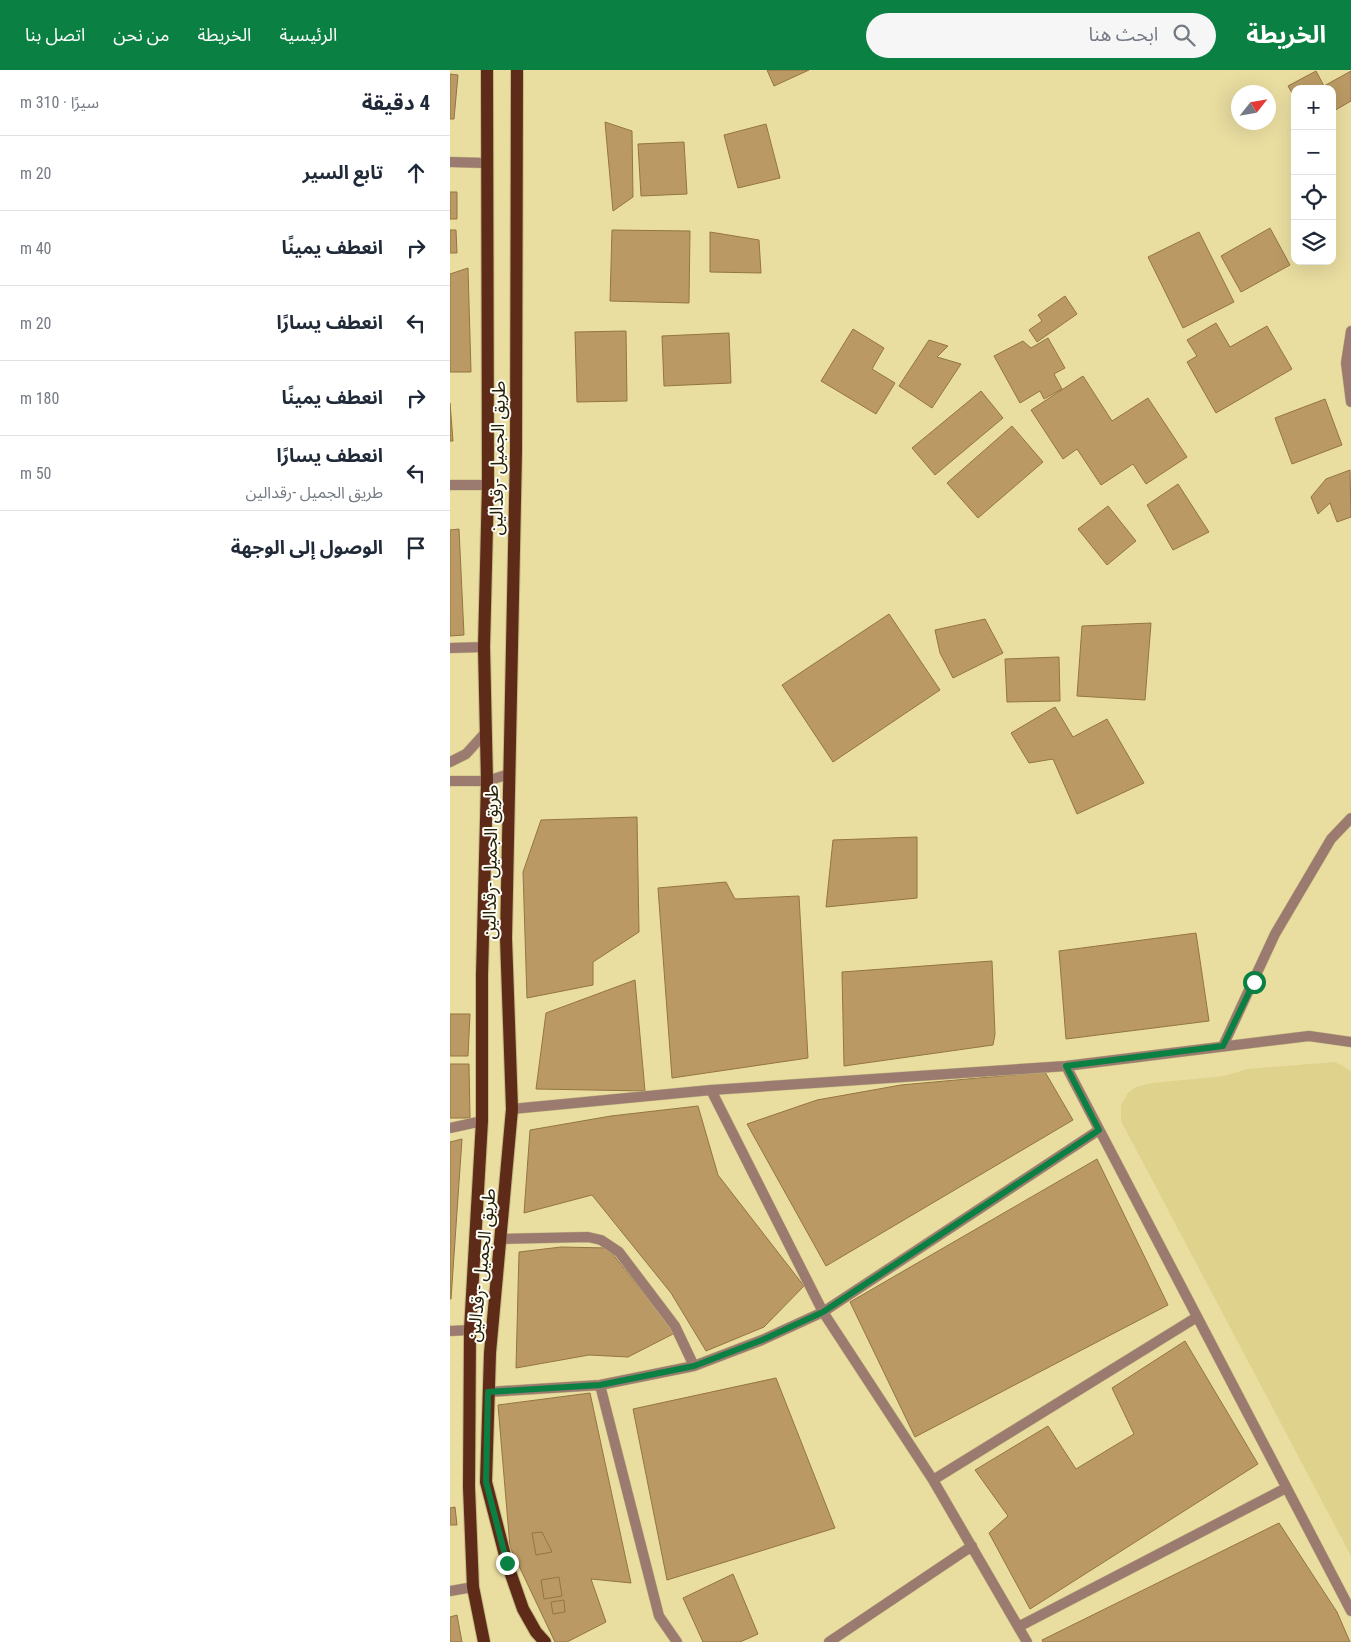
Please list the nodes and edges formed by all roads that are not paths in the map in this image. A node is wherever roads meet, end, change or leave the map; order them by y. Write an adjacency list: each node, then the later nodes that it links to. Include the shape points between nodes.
1 (487, 70): 4 (main road, طريق الجميل -رقدالين)
2 (517, 70): 13 (main road, طريق الجميل -رقدالين, via 516,452)
3 (450, 162): 4 (street)
4 (486, 163): 8 (main road, طريق الجميل -رقدالين)
5 (1351, 331): 6 (street, via 1346,363)
6 (1351, 402)
7 (450, 485): 8 (street)
8 (488, 485): 9 (main road, طريق الجميل -رقدالين)
9 (484, 647): 10 (street); 11 (main road, طريق الجميل -رقدالين)
10 (450, 648)
11 (486, 732): 12 (street, via 466,754); 15 (main road, طريق الجميل -رقدالين)
12 (450, 762)
13 (509, 774): 15 (street); 21 (main road, طريق الجميل -رقدالين, via 506,938)
14 (450, 781): 15 (street)
15 (486, 781): 22 (main road, طريق الجميل -رقدالين)
16 (1351, 818): 18 (street, via 1331,839 1275,934)
17 (1351, 1042): 18 (street, via 1309,1036)
18 (1223, 1046): 19 (street)
19 (1066, 1066): 20 (street); 24 (street)
20 (711, 1090): 21 (street); 26 (street)
21 (512, 1109): 25 (main road, طريق الجميل -رقدالين)
22 (482, 1120): 23 (street); 28 (main road, طريق الجميل -رقدالين)
23 (450, 1128)
24 (1099, 1130): 26 (street); 27 (street)
25 (502, 1239): 30 (street, via 588,1237 601,1240 619,1252 675,1326); 32 (main road, طريق الجميل -رقدالين)
26 (823, 1312): 30 (street); 33 (street)
27 (1197, 1317): 33 (street); 34 (street)
28 (470, 1330): 29 (street); 36 (main road, طريق الجميل -رقدالين, via 469,1487)
29 (450, 1331)
30 (694, 1366): 31 (street)
31 (600, 1385): 32 (street); 42 (street, via 659,1616)
32 (488, 1392): 41 (main road, طريق الجميل -رقدالين, via 486,1482 523,1609)
33 (933, 1480): 35 (street)
34 (1286, 1488): 38 (street); 39 (street)
35 (972, 1546): 39 (street); 43 (street)
36 (473, 1587): 37 (street); 40 (main road, طريق الجميل -رقدالين)
37 (450, 1591)
38 (1351, 1611)
39 (1020, 1626): 44 (street)
40 (484, 1642)
41 (545, 1642)
42 (677, 1642)
43 (829, 1642)
44 (1027, 1642)

